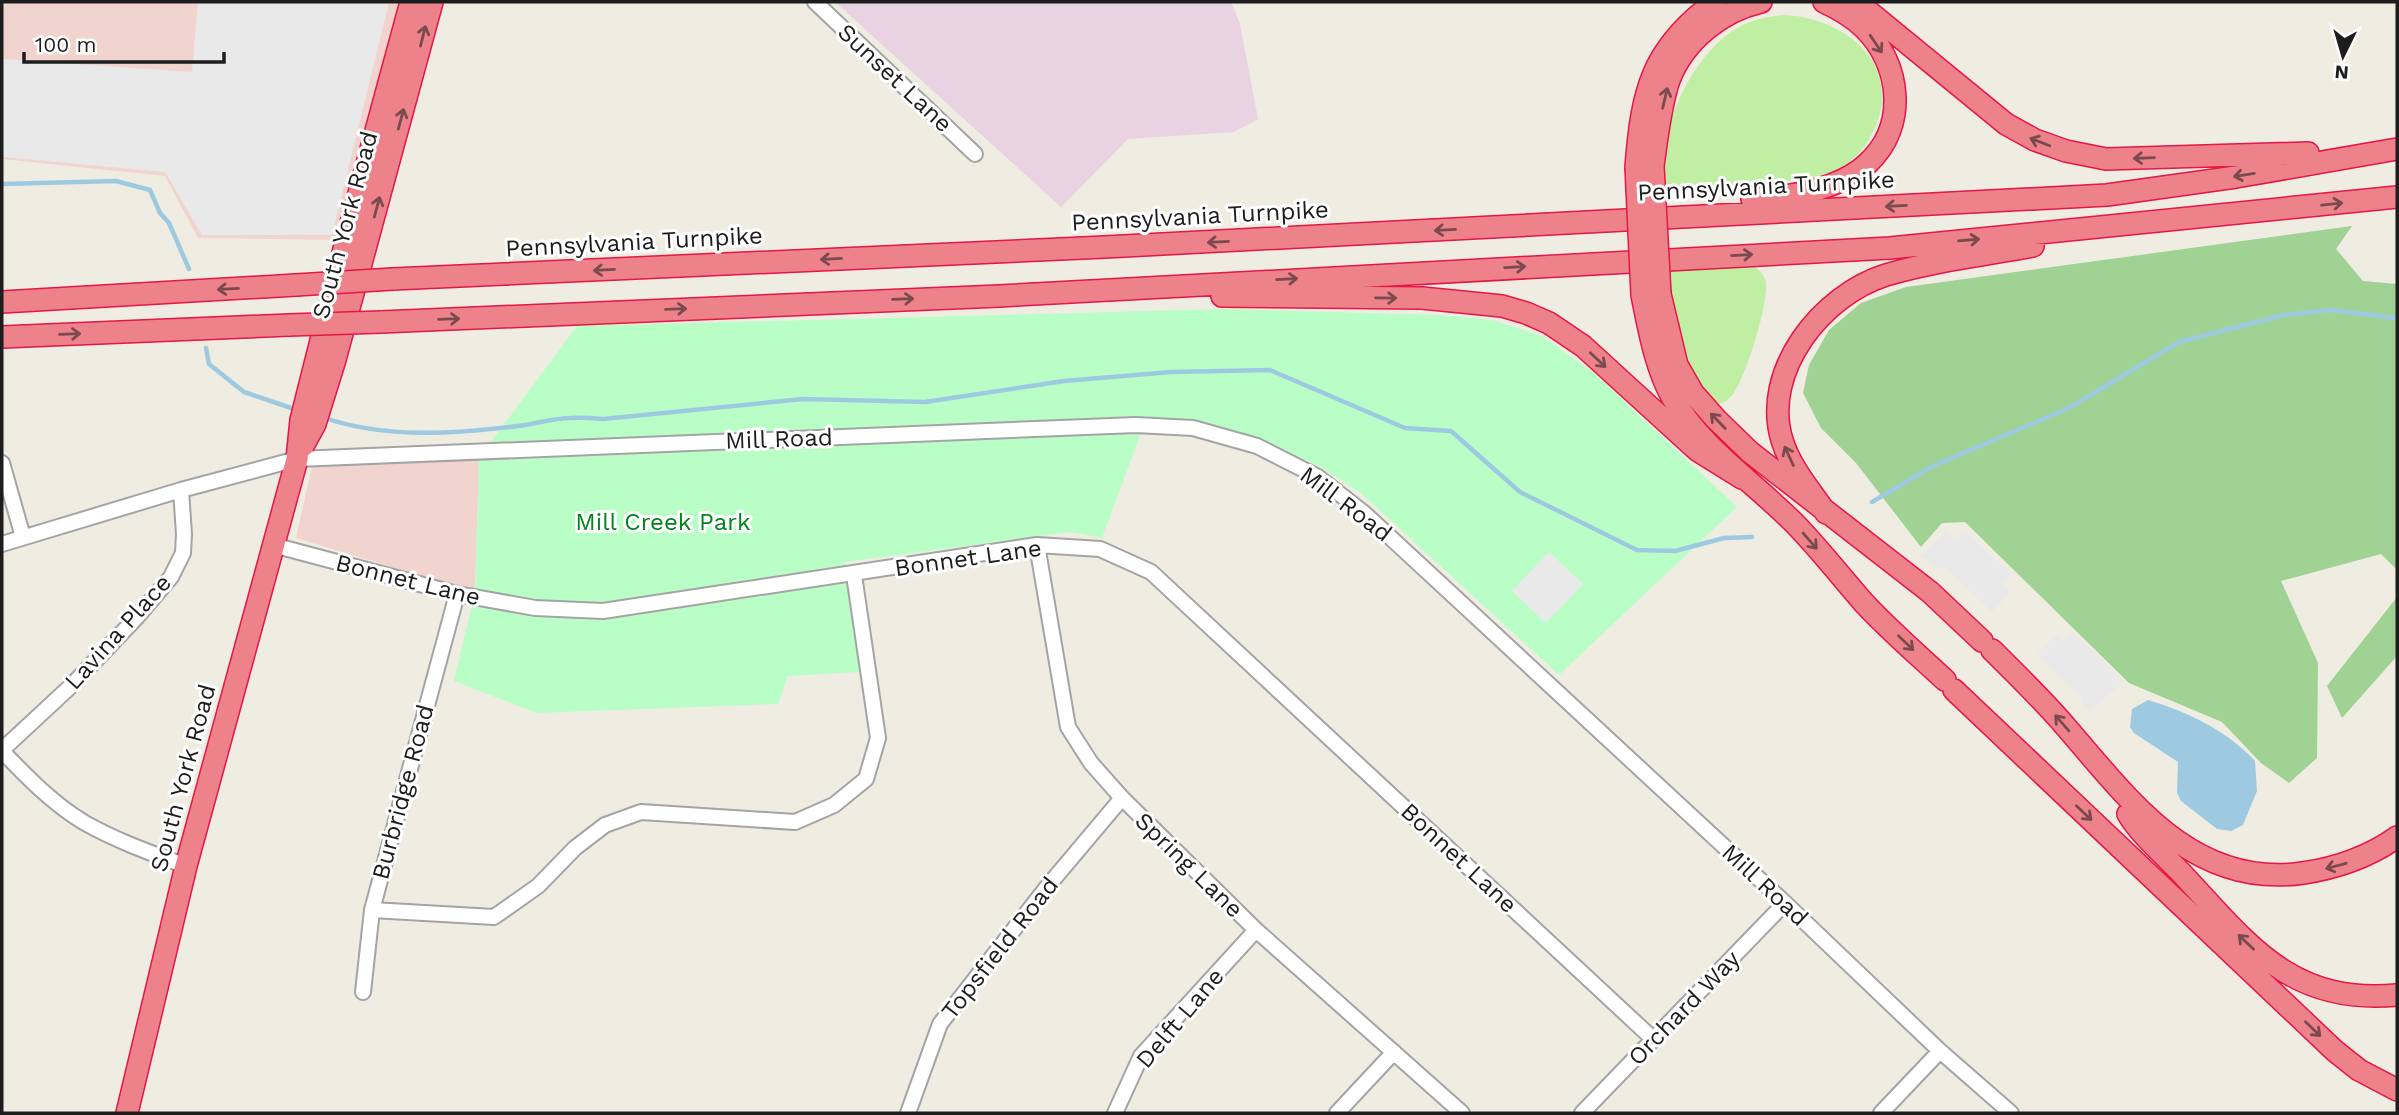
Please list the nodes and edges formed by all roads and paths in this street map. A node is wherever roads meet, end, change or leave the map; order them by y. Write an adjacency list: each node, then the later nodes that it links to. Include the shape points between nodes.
1 (411, 2): 18 (highway, South York Road, via 345,245)
2 (432, 2): 18 (highway, South York Road, one-way to 2)
3 (815, 2): 9 (street, Sunset Lane)
4 (1715, 2): 10 (highway, via 1673,40 1654,68 1639,125)
5 (1761, 2): 10 (highway, one-way to 5, via 1670,79 1690,44 1731,13)
6 (1824, 2): 12 (highway, one-way to 12, via 1865,29 1895,83 1893,122 1887,139 1868,164 1809,191 1690,204)
7 (1857, 2): 8 (highway, one-way to 7, via 2106,159 2066,151 2006,124)
8 (2390, 150): 12 (highway, Pennsylvania Turnpike, one-way to 12, via 2107,195)
9 (975, 153)
10 (1645, 166): 14 (highway, bridge)
11 (2397, 197): 13 (highway, one-way to 11)
12 (1611, 220): 16 (highway, Pennsylvania Turnpike, one-way to 16, bridge)
13 (2167, 222): 15 (highway, one-way to 13, via 1890,248); 23 (highway, one-way to 13, via 1787,455 1778,402 1793,354 1830,307 1886,275)
14 (1651, 295): 21 (highway, via 1657,358 1672,397 1688,421); 23 (highway, one-way to 14, via 1750,452 1693,393 1677,365)
15 (999, 296): 17 (highway, one-way to 15, bridge); 21 (highway, one-way to 21, via 1422,298 1502,306 1549,323 1583,346 1697,450)
16 (2, 302)
17 (2, 337)
18 (326, 361): 19 (highway, South York Road)
19 (297, 459): 22 (street, Mill Road); 26 (highway, South York Road); 35 (street, Mill Road, via 1136,425 1193,428 1257,446 1318,477 1364,513)
20 (2, 463): 24 (street)
21 (1742, 478): 38 (highway, one-way to 38, via 1797,526 1866,605)
22 (181, 490): 24 (street, Mill Road); 30 (street, Lavina Place, via 183,553 172,576 72,685)
23 (1826, 513): 31 (highway, one-way to 23, via 2048,706 1987,646 1930,592)
24 (23, 537): 25 (street, Mill Road)
25 (2, 544)
26 (273, 545): 29 (street, Bonnet Lane); 34 (highway, South York Road)
27 (1038, 545): 28 (street, Bonnet Lane); 32 (street, Spring Lane, via 1068,727 1091,764); 42 (street, Bonnet Lane, via 1100,549 1151,572)
28 (854, 575): 29 (street, Bonnet Lane, via 603,611 534,608); 36 (street, via 878,737 866,779 834,805 795,822 642,812 605,825 538,886 494,917)
29 (457, 594): 36 (street, Burbridge Road)
30 (2, 750): 34 (street, via 38,788 83,822)
31 (2122, 794): 33 (highway, one-way to 31, via 2346,863 2262,875 2190,851); 40 (highway, one-way to 31, via 2337,993 2277,968 2245,941 2129,816)
32 (1122, 799): 37 (street, Spring Lane); 47 (street, Topsfield Road, via 940,1024)
33 (2397, 837)
34 (186, 866): 46 (highway, South York Road)
35 (1785, 903): 42 (street, Orchard Way); 43 (street, Mill Road)
36 (372, 910): 39 (street, Burbridge Road)
37 (1256, 930): 44 (street, Spring Lane); 48 (street, Delft Lane, via 1141,1056)
38 (2245, 965): 41 (highway, via 2304,996 2353,1007); 45 (highway, one-way to 45, via 2335,1051 2359,1070)
39 (363, 992)
40 (2397, 995)
41 (2397, 1006)
42 (1653, 1039): 51 (street, Orchard Way)
43 (1940, 1051): 52 (street); 53 (street, Mill Road)
44 (1394, 1052): 49 (street); 50 (street, Spring Lane)
45 (2395, 1088)
46 (127, 1113)
47 (908, 1113)
48 (1115, 1113)
49 (1337, 1113)
50 (1462, 1113)
51 (1582, 1113)
52 (1881, 1113)
53 (2011, 1113)

